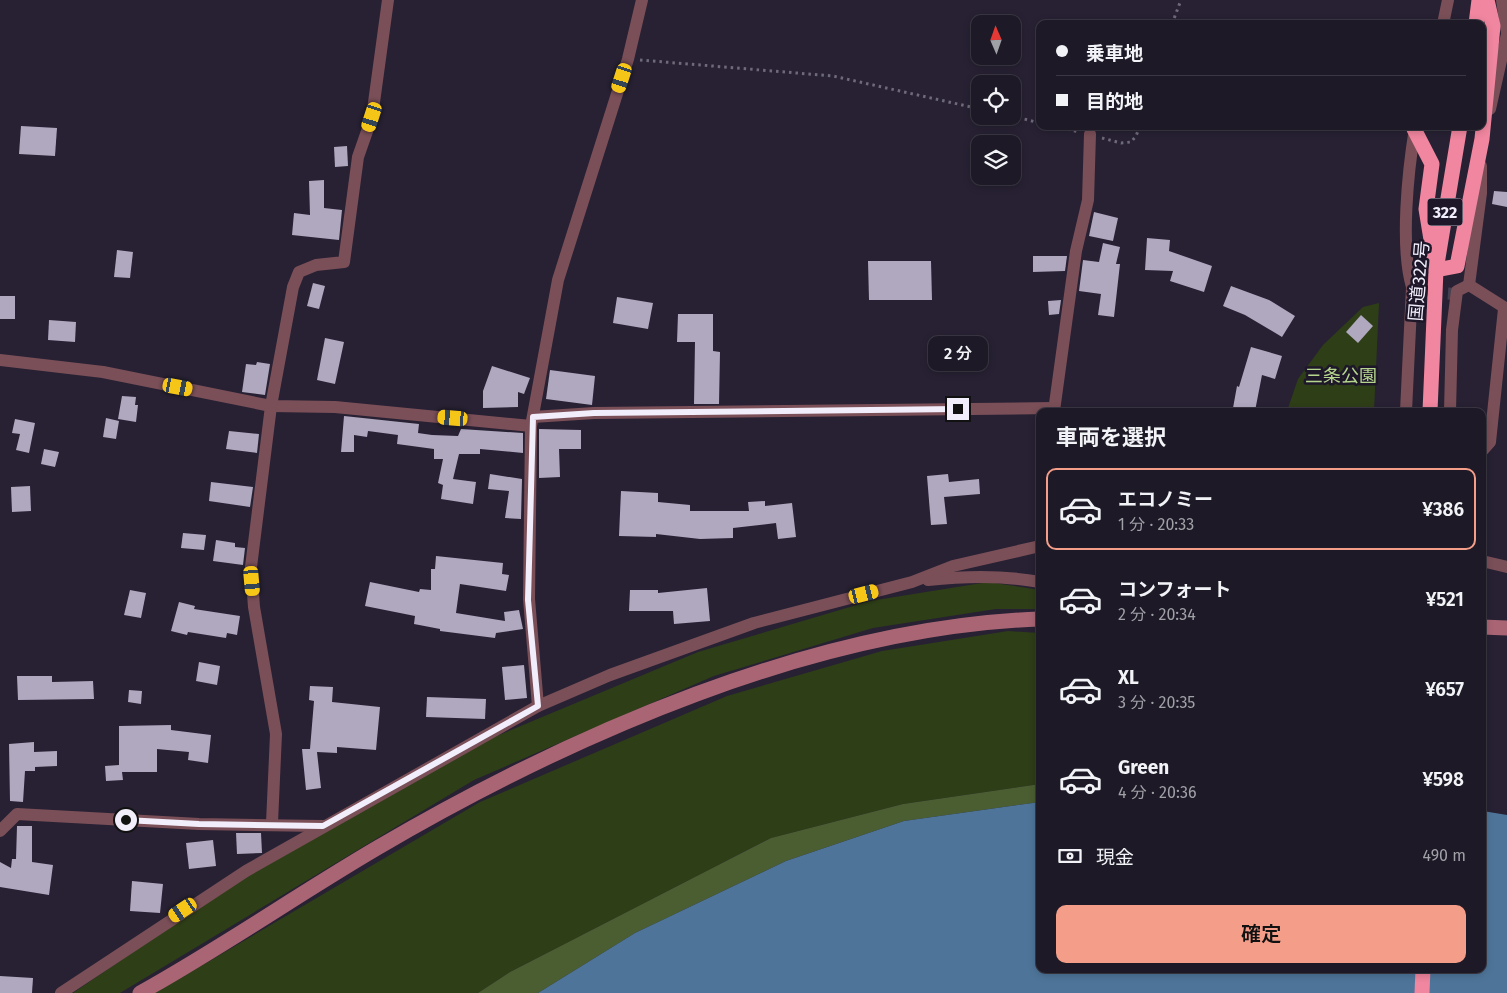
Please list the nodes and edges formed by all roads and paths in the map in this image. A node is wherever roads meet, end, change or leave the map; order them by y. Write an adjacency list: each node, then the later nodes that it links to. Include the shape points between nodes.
1 (388, 0): 31 (street, via 372,117 358,156 344,262 316,265 299,272 293,287)
2 (642, 0): 12 (street)
3 (1181, 0): 8 (path)
4 (1448, 0): 9 (street)
5 (1479, 0): 10 (highway)
6 (1487, 0): 13 (highway, via 1493,26)
7 (1502, 0): 11 (street)
8 (1174, 20)
9 (1444, 20)
10 (1476, 20)
11 (1507, 33): 17 (street)
12 (628, 59): 14 (path, via 833,76); 37 (street, via 558,280)
13 (1486, 98)
14 (971, 107)
15 (1021, 118): 16 (path)
16 (1036, 122)
17 (1486, 122)
18 (1072, 130): 25 (path)
19 (1138, 130): 25 (path, via 1131,142 1121,143)
20 (1415, 130): 33 (street, via 1407,190 1407,270 1412,288)
21 (1416, 130): 27 (highway, via 1432,164 1426,209)
22 (1459, 130): 27 (highway, 国道322号 / 322)
23 (1483, 130): 26 (highway)
24 (1484, 130): 26 (street)
25 (1090, 134): 32 (street, via 1088,200 1076,251)
26 (1482, 139): 27 (highway, via 1456,266); 28 (street, via 1481,193)
27 (1436, 270): 34 (highway, 国道322号 / 322)
28 (1469, 285): 29 (street); 35 (street, via 1457,291 1452,330)
29 (1506, 309): 38 (street, via 1490,442)
30 (0, 360): 31 (street, via 103,372)
31 (271, 406): 37 (street, via 335,407); 48 (street, via 251,567 276,734)
32 (1054, 408)
33 (1406, 408)
34 (1430, 408)
35 (1450, 408)
36 (1036, 409): 37 (street, via 594,413)
37 (532, 421): 47 (street, via 528,600)
38 (1486, 446)
39 (1036, 547): 43 (street, via 953,566)
40 (1486, 562): 41 (street)
41 (1507, 567)
42 (1036, 581): 43 (street, via 1013,577 963,576)
43 (912, 582): 47 (street, via 754,623 610,675)
44 (1036, 619): 53 (street, via 994,620 926,629 807,657 634,719 551,756 378,847)
45 (1486, 627): 46 (street)
46 (1507, 628)
47 (538, 706): 49 (street)
48 (272, 823): 49 (street); 50 (street, via 199,824 17,814)
49 (323, 826): 52 (street, via 183,910)
50 (0, 831)
51 (1423, 973): 54 (highway)
52 (61, 993)
53 (140, 993)
54 (1422, 993)

